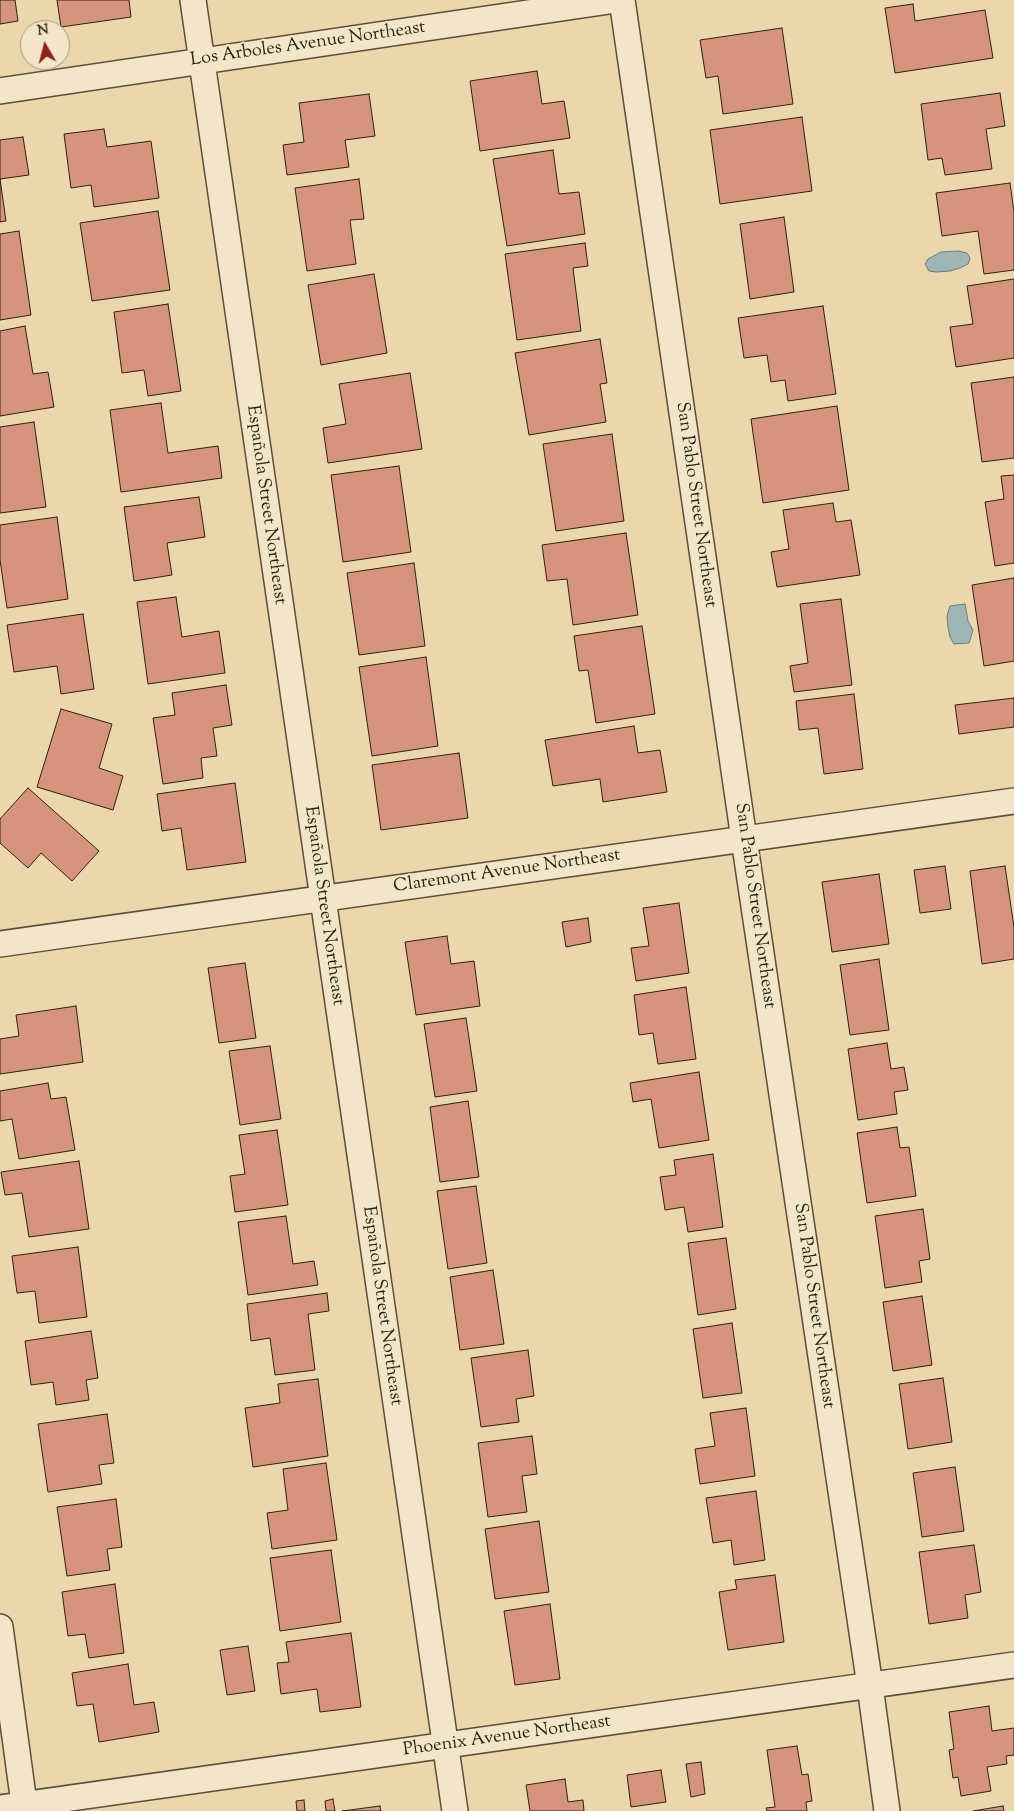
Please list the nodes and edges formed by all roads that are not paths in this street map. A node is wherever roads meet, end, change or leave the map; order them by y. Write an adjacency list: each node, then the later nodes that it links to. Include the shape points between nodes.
1 (193, 0): 4 (street, Española Street Northeast)
2 (616, 0): 4 (street, Los Arboles Avenue Northeast)
3 (622, 0): 7 (street, San Pablo Street Northeast)
4 (201, 60): 5 (street, Los Arboles Avenue Northeast); 8 (street, Española Street Northeast)
5 (0, 91)
6 (1014, 801): 7 (street, Claremont Avenue Northeast)
7 (744, 839): 8 (street, Claremont Avenue Northeast); 12 (street, San Pablo Street Northeast)
8 (322, 898): 9 (street, Claremont Avenue Northeast); 13 (street, Española Street Northeast)
9 (0, 944)
10 (0, 1627): 15 (street)
11 (1014, 1665): 12 (street, Phoenix Avenue Northeast)
12 (870, 1686): 13 (street, Phoenix Avenue Northeast); 17 (street, San Pablo Street Northeast)
13 (445, 1746): 15 (street, Phoenix Avenue Northeast); 16 (street, Española Street Northeast)
14 (0, 1808): 15 (street, Phoenix Avenue Northeast)
15 (25, 1808)
16 (454, 1811)
17 (887, 1811)

